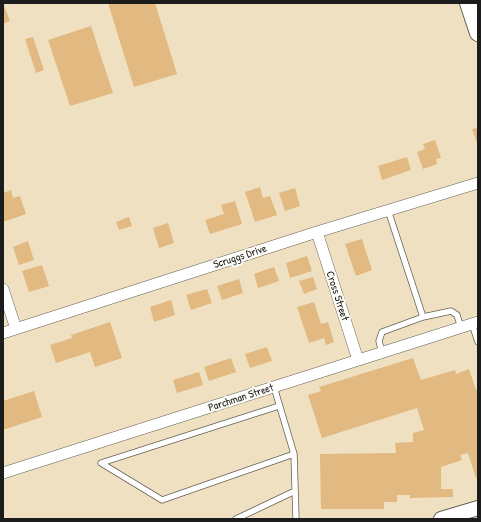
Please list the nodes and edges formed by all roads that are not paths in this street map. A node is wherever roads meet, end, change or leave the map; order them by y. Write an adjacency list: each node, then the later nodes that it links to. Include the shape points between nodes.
1 (468, 3): 2 (main road)
2 (477, 26)
3 (478, 183): 4 (street, Scruggs Drive)
4 (388, 210): 5 (street, Scruggs Drive); 7 (lane)
5 (317, 232): 10 (street, Scruggs Drive); 14 (street, Cross Street)
6 (3, 289): 10 (street)
7 (424, 317): 9 (lane, via 451,311 457,315); 13 (lane, via 382,332 379,341)
8 (475, 323): 9 (street, Parchman Street); 12 (lane)
9 (461, 328): 13 (street, Parchman Street)
10 (16, 329): 11 (street, Scruggs Drive)
11 (3, 333)
12 (478, 342)
13 (382, 353): 14 (street, Parchman Street)
14 (358, 360): 15 (street, Parchman Street)
15 (274, 387): 16 (lane); 18 (street, Parchman Street)
16 (279, 406): 17 (lane); 17 (lane, via 101,464 162,500)
17 (294, 454): 19 (lane)
18 (3, 473)
19 (295, 491): 22 (lane); 23 (lane)
20 (478, 508): 21 (street)
21 (457, 517): 24 (street)
22 (236, 519)
23 (296, 519)
24 (441, 519)

